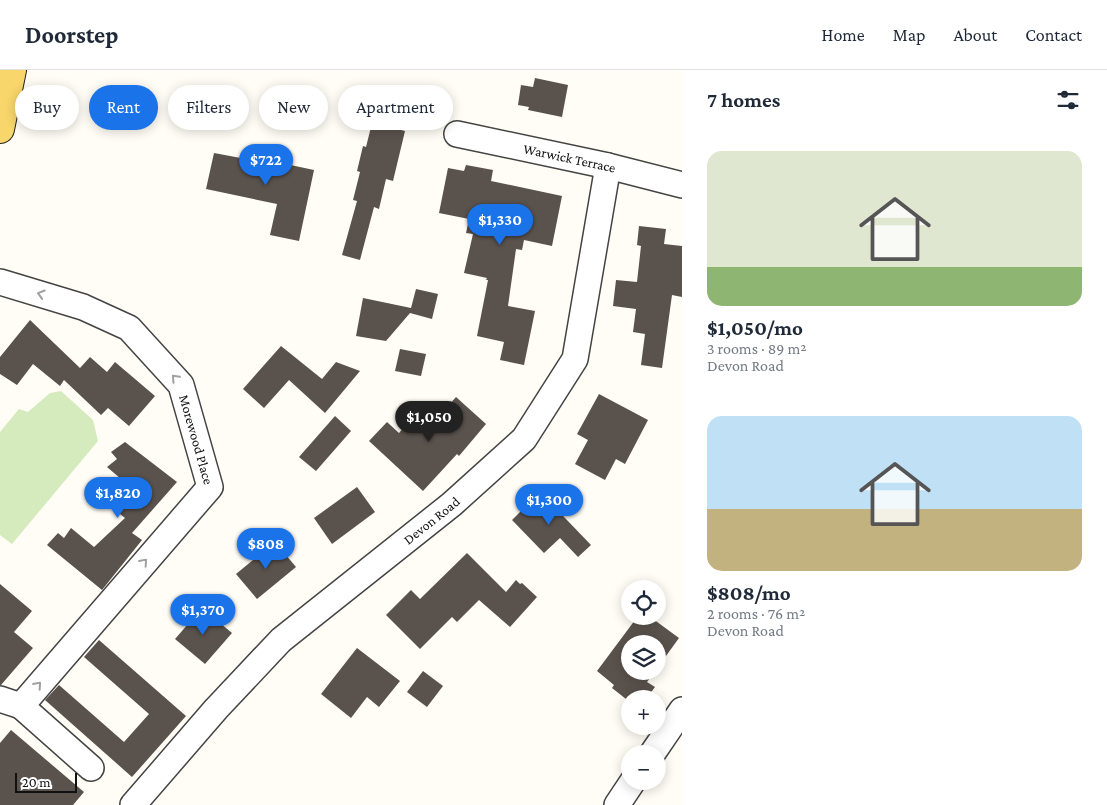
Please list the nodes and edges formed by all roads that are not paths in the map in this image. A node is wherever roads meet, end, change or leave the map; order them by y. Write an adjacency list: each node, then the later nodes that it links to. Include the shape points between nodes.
1 (12, 70): 2 (main road)
2 (0, 129)
3 (457, 134): 4 (street, Warwick Terrace)
4 (608, 166): 5 (street, Warwick Terrace); 12 (street, Devon Road, via 576,359 524,439 452,504 281,640)
5 (682, 185)
6 (0, 282): 7 (street, Morewood Place, one-way to 6, via 210,487 181,385 129,328 83,307)
7 (10, 703): 10 (street)
8 (682, 710): 9 (street)
9 (658, 745)
10 (92, 768)
11 (628, 790): 13 (street)
12 (133, 805)
13 (617, 805)

